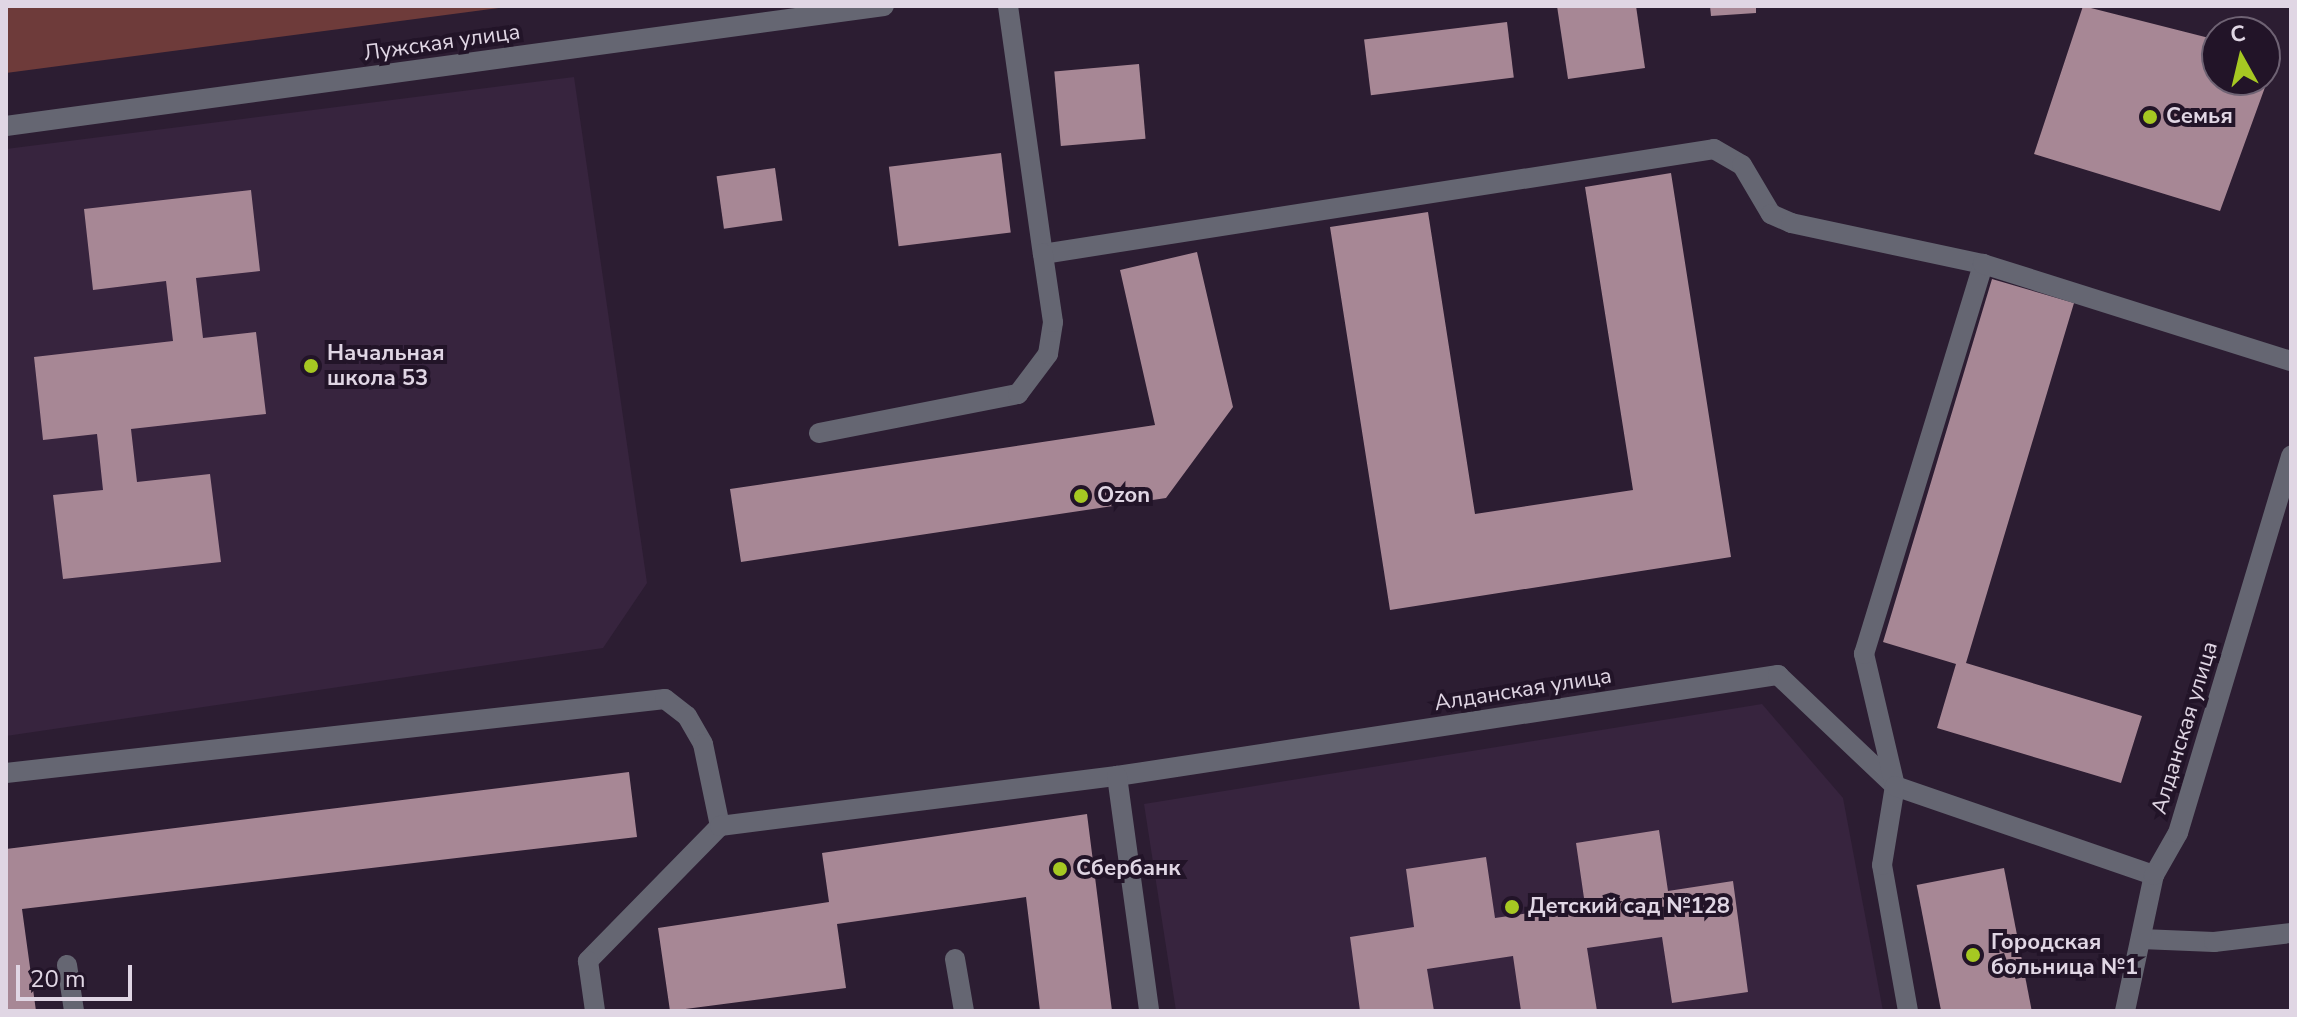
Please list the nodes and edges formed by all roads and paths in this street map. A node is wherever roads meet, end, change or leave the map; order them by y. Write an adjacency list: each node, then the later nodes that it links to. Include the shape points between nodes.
1 (884, 6): 3 (street, Лужская улица)
2 (1008, 6): 5 (street)
3 (761, 15): 4 (street, Лужская улица)
4 (6, 126)
5 (1043, 254): 6 (street, via 1714,149 1742,165 1771,214 1791,223); 8 (street, via 1053,322 1048,354 1018,394)
6 (1983, 264): 7 (street); 12 (street, via 1864,654)
7 (2291, 361)
8 (819, 433)
9 (2291, 456): 14 (street, Алданская улица, via 2178,833)
10 (6, 773): 13 (street, via 665,699 687,716 703,744)
11 (1117, 776): 12 (street, Алданская улица, via 1778,675); 13 (street); 22 (street)
12 (1895, 786): 14 (street); 23 (street, via 1882,865)
13 (720, 826): 20 (street, via 588,961)
14 (2154, 875): 16 (street, Алданская улица)
15 (2291, 933): 16 (street, via 2214,942)
16 (2141, 939): 24 (street, Алданская улица)
17 (955, 959): 21 (street)
18 (67, 965): 19 (street)
19 (74, 1011)
20 (595, 1011)
21 (964, 1011)
22 (1149, 1011)
23 (1908, 1011)
24 (2125, 1011)

